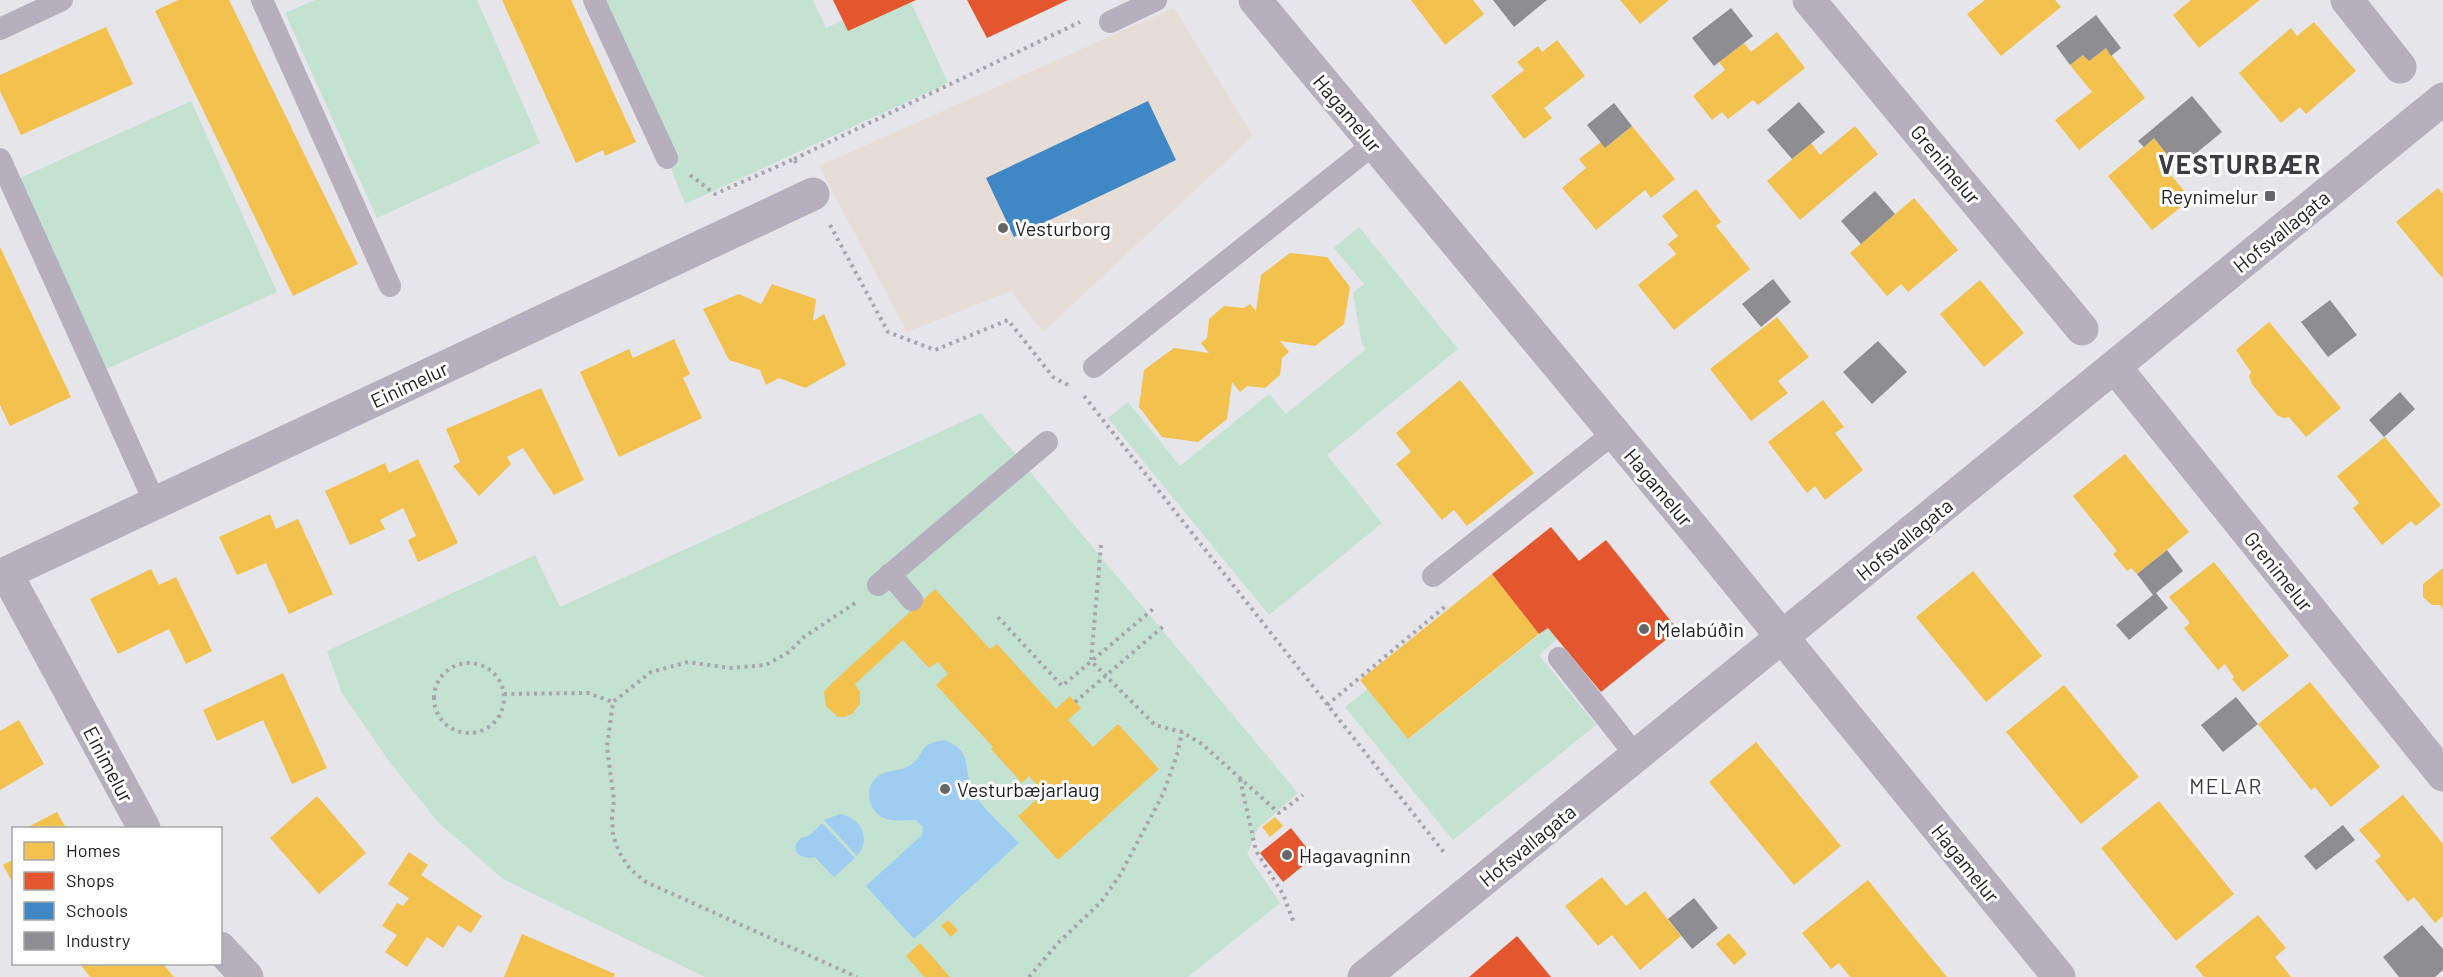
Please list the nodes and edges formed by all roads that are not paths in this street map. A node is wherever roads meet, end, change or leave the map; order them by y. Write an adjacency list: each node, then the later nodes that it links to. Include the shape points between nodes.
1 (62, 0): 9 (lane)
2 (262, 0): 16 (lane)
3 (594, 0): 13 (lane)
4 (1156, 0): 8 (lane)
5 (1255, 0): 12 (street, Hagamelur)
6 (1809, 0): 17 (street, Grenimelur)
7 (2347, 0): 10 (street)
8 (1110, 22)
9 (0, 29)
10 (2400, 67)
11 (2439, 110): 19 (street, Hofsvallagata)
12 (1374, 144): 18 (lane); 20 (street, Hagamelur)
13 (667, 158)
14 (0, 159): 22 (lane)
15 (813, 194): 22 (street, Einimelur)
16 (390, 285)
17 (2082, 329)
18 (1094, 367)
19 (2115, 367): 26 (street, Hofsvallagata); 29 (street, Grenimelur)
20 (1614, 433): 24 (lane); 26 (street, Hagamelur)
21 (1047, 442): 25 (lane, via 884,580)
22 (155, 503): 23 (street, Einimelur)
23 (3, 574): 30 (street, Einimelur)
24 (1433, 576)
25 (912, 600)
26 (1783, 638): 28 (street, Hofsvallagata); 34 (street, Hagamelur)
27 (1559, 658): 28 (lane)
28 (1637, 757): 33 (street, Hofsvallagata)
29 (2443, 775)
30 (143, 827)
31 (222, 950): 32 (street)
32 (247, 977)
33 (1364, 977)
34 (2059, 977)

